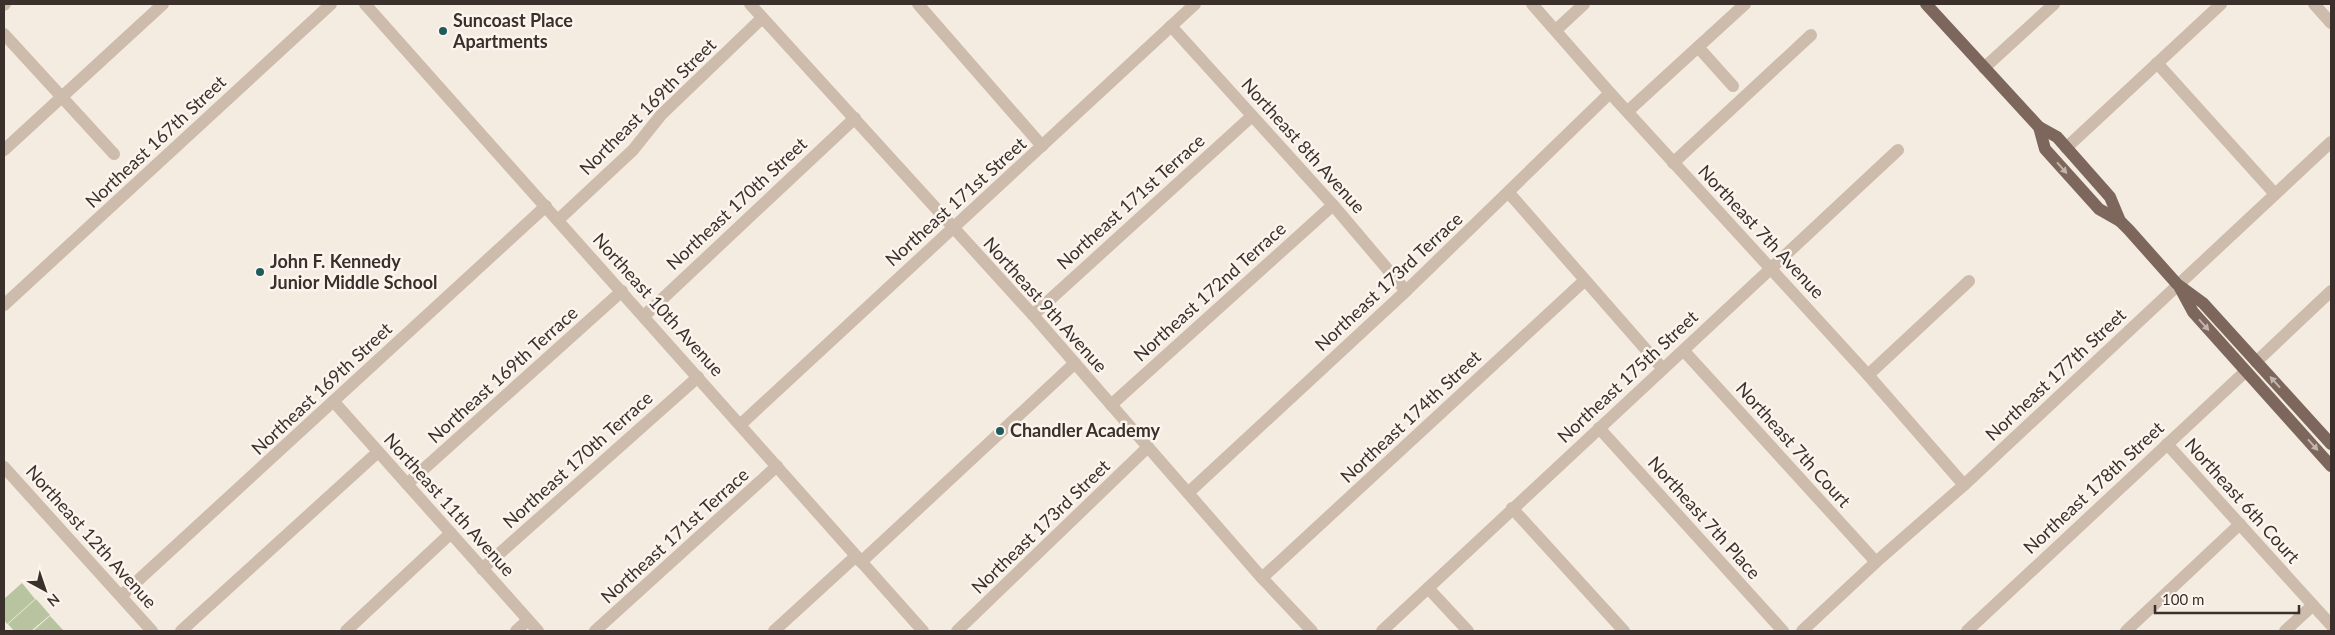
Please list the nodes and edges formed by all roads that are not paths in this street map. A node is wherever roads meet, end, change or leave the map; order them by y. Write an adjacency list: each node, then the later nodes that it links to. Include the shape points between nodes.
1 (163, 4): 25 (street)
2 (331, 4): 51 (street, Northeast 167th Street)
3 (365, 4): 40 (street, Northeast 10th Avenue)
4 (750, 4): 14 (street, Northeast 9th Avenue)
5 (918, 4): 31 (street)
6 (1195, 4): 16 (street, Northeast 171st Street)
7 (1532, 4): 17 (street, Northeast 7th Avenue)
8 (1584, 4): 17 (street)
9 (1745, 4): 20 (street)
10 (1926, 4): 22 (main road)
11 (2054, 4): 22 (street)
12 (2221, 4): 21 (street)
13 (2314, 4): 15 (street)
14 (762, 18): 28 (street, Northeast 9th Avenue); 41 (street, Northeast 169th Street, via 661,115 633,150)
15 (2331, 22)
16 (1171, 26): 27 (street, Northeast 8th Avenue); 31 (street, Northeast 171st Street)
17 (1556, 30): 24 (street, Northeast 7th Avenue)
18 (4, 34): 25 (street)
19 (1811, 35): 36 (street)
20 (1698, 46): 23 (street); 26 (street)
21 (2157, 63): 32 (street); 38 (street)
22 (1984, 68): 29 (main road)
23 (1733, 86)
24 (1610, 93): 26 (street, Northeast 7th Avenue); 37 (street, Northeast 173rd Terrace)
25 (61, 96): 33 (street); 35 (street)
26 (1628, 111): 36 (street, Northeast 7th Avenue)
27 (1252, 116): 39 (street, Northeast 8th Avenue); 52 (street, Northeast 171st Terrace)
28 (855, 118): 43 (street, Northeast 9th Avenue); 53 (street, Northeast 170th Street)
29 (2039, 127): 32 (main road, via 2057,137); 42 (main road, one-way to 42, via 2045,149 2100,209)
30 (2331, 142): 38 (street, Northeast 177th Street)
31 (1042, 146): 43 (street, Northeast 171st Street)
32 (2066, 148): 42 (main road, via 2110,197)
33 (4, 150)
34 (1898, 150): 44 (street, Northeast 175th Street)
35 (114, 154)
36 (1673, 162): 44 (street, Northeast 7th Avenue)
37 (1508, 193): 45 (street); 48 (street, Northeast 173rd Terrace)
38 (2275, 194): 47 (street, Northeast 177th Street)
39 (1332, 205): 48 (street, Northeast 8th Avenue); 62 (street, Northeast 172nd Terrace)
40 (546, 206): 41 (street, Northeast 10th Avenue); 61 (street, Northeast 169th Street)
41 (558, 220): 50 (street, Northeast 10th Avenue)
42 (2120, 221): 47 (main road)
43 (953, 229): 52 (street, Northeast 9th Avenue); 63 (street, Northeast 171st Street)
44 (1770, 269): 54 (street, Northeast 175th Street); 59 (street, Northeast 7th Avenue)
45 (1584, 281): 57 (street); 81 (street, Northeast 174th Street)
46 (1969, 281): 59 (street)
47 (2177, 284): 55 (main road, via 2203,303); 58 (main road, one-way to 58, via 2193,312); 73 (street, Northeast 177th Street)
48 (1406, 291): 74 (street, Northeast 173rd Terrace)
49 (2331, 291): 55 (street)
50 (622, 292): 53 (street, Northeast 10th Avenue); 72 (street, Northeast 169th Terrace)
51 (4, 305)
52 (1033, 315): 56 (street, Northeast 9th Avenue)
53 (644, 316): 60 (street, Northeast 10th Avenue)
54 (1684, 351): 57 (street, Northeast 175th Street); 79 (street, Northeast 7th Court)
55 (2256, 362): 66 (main road, one-way to 55)
56 (1075, 363): 62 (street, Northeast 9th Avenue); 78 (street)
57 (1663, 369): 64 (street, Northeast 175th Street)
58 (2246, 371): 65 (street, Northeast 178th Street); 70 (main road, one-way to 70)
59 (1868, 375): 73 (street, Northeast 7th Avenue)
60 (698, 377): 63 (street, Northeast 10th Avenue); 80 (street, Northeast 170th Terrace)
61 (334, 402): 68 (street, Northeast 11th Avenue); 83 (street, Northeast 169th Street)
62 (1111, 404): 67 (street, Northeast 9th Avenue)
63 (740, 425): 69 (street, Northeast 10th Avenue)
64 (1599, 428): 75 (street, Northeast 175th Street); 100 (street, Northeast 7th Place)
65 (2167, 444): 76 (street, Northeast 6th Court); 102 (street, Northeast 178th Street)
66 (2331, 444)
67 (1148, 447): 74 (street, Northeast 9th Avenue); 95 (street, Northeast 173rd Street)
68 (378, 452): 72 (street, Northeast 11th Avenue); 88 (street)
69 (777, 466): 78 (street, Northeast 10th Avenue); 92 (street, Northeast 171st Terrace)
70 (2331, 466)
71 (4, 467): 83 (street, Northeast 12th Avenue)
72 (407, 484): 77 (street, Northeast 11th Avenue)
73 (1964, 485): 79 (street, Northeast 177th Street)
74 (1188, 493): 81 (street, Northeast 9th Avenue)
75 (1512, 508): 82 (street, Northeast 175th Street); 99 (street)
76 (2240, 524): 84 (street, Northeast 6th Court); 103 (street)
77 (451, 533): 80 (street, Northeast 11th Avenue); 89 (street)
78 (859, 559): 93 (street); 94 (street, Northeast 10th Avenue)
79 (1876, 562): 101 (street, Northeast 177th Street)
80 (482, 569): 85 (street, Northeast 11th Avenue)
81 (1262, 578): 96 (street, Northeast 9th Avenue)
82 (1428, 588): 97 (street, Northeast 175th Street); 98 (street)
83 (121, 596): 87 (street, Northeast 12th Avenue)
84 (2313, 605): 86 (street, Northeast 6th Court); 104 (street)
85 (528, 620): 90 (street); 91 (street, Northeast 11th Avenue)
86 (2331, 625)
87 (152, 631)
88 (181, 631)
89 (346, 631)
90 (516, 631)
91 (538, 631)
92 (596, 631)
93 (774, 631)
94 (923, 631)
95 (957, 631)
96 (1312, 631)
97 (1382, 631)
98 (1468, 631)
99 (1624, 631)
100 (1783, 631)
101 (1802, 631)
102 (1967, 631)
103 (2126, 631)
104 (2285, 631)

